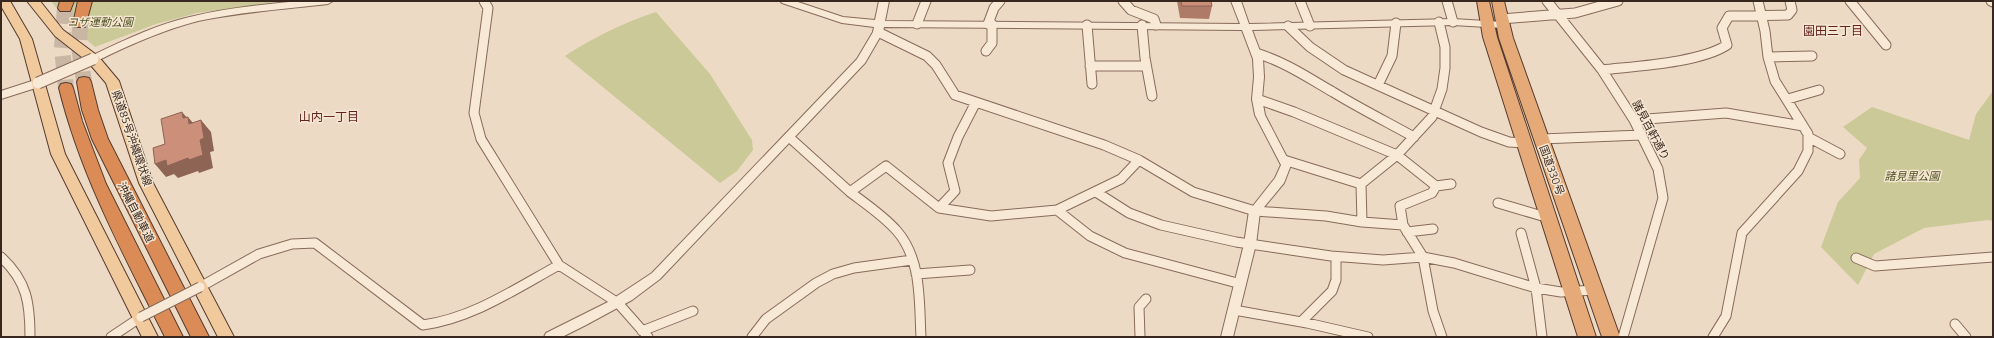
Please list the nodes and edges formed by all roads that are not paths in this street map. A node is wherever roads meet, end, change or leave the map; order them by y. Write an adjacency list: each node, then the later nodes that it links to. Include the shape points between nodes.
1 (4, 1): 47 (main road, via 26,39)
2 (33, 1): 42 (main road, 県道85号沖縄環状線, via 60,33)
3 (85, 1): 27 (highway)
4 (328, 1): 42 (street, via 228,13 182,23 122,44)
5 (484, 1): 91 (street, via 488,8 474,113 481,139)
6 (785, 1): 36 (street, via 842,20)
7 (884, 1): 36 (street)
8 (926, 1): 28 (street)
9 (1000, 1): 29 (street, via 994,8)
10 (1123, 1): 32 (street, via 1131,10 1154,19)
11 (1236, 1): 35 (street)
12 (1300, 1): 34 (street)
13 (1447, 1): 24 (street)
14 (1483, 1): 25 (highway, 国道330号)
15 (1498, 1): 25 (highway, 国道330号)
16 (1547, 1): 21 (street, 諸見百軒通り)
17 (1618, 1): 21 (street, via 1598,9)
18 (1758, 1): 22 (street)
19 (1790, 1): 22 (street, via 1792,10 1788,15)
20 (1850, 1): 37 (street)
21 (1560, 16): 25 (street); 45 (street, 諸見百軒通り)
22 (1762, 16): 41 (street); 45 (street, via 1743,13 1729,16 1722,28 1727,45 1716,52 1664,63)
23 (1439, 22): 24 (street); 26 (street); 57 (street, via 1445,47 1445,68 1442,89)
24 (1453, 22): 25 (street)
25 (1497, 22): 64 (highway, 国道330号); 65 (highway, 国道330号)
26 (1396, 23): 34 (street); 49 (street, via 1394,55)
27 (80, 24)
28 (917, 24): 29 (street); 36 (street)
29 (990, 24): 30 (street); 38 (street, via 992,44)
30 (1087, 25): 31 (street); 43 (street)
31 (1142, 25): 32 (street); 44 (street)
32 (1156, 25): 35 (street)
33 (1288, 26): 34 (street); 35 (street); 49 (street, via 1310,47 1344,70)
34 (1310, 26)
35 (1246, 27): 39 (street)
36 (879, 28): 56 (street, via 926,56 936,65 956,95); 61 (street, via 861,61)
37 (1886, 45)
38 (986, 51)
39 (1256, 53): 54 (street, via 1259,77); 62 (street, via 1293,66)
40 (1812, 56): 41 (street)
41 (1768, 57): 55 (street, via 1776,81)
42 (93, 59): 47 (street, bridge); 95 (main road, 県道85号沖縄環状線, via 112,81 146,183)
43 (1090, 66): 44 (street); 48 (street)
44 (1146, 66): 53 (street)
45 (1602, 70): 58 (street, 諸見百軒通り)
46 (84, 82): 111 (highway, 沖縄自動車道, via 100,139)
47 (38, 83): 52 (street); 103 (main road, via 58,154)
48 (1092, 84)
49 (1378, 86): 57 (street)
50 (66, 88): 110 (highway, 沖縄自動車道, via 82,147 97,182)
51 (1819, 90): 55 (street)
52 (1, 95)
53 (1152, 96)
54 (1257, 99): 67 (street); 69 (street, via 1260,116)
55 (1788, 99): 59 (street)
56 (976, 102): 68 (street, via 1104,145); 76 (street, via 948,163 955,191)
57 (1433, 111): 62 (street, via 1432,117); 65 (street, via 1509,142)
58 (1634, 120): 59 (street, via 1726,113); 60 (street, 諸見百軒通り)
59 (1803, 126): 63 (street)
60 (1642, 135): 64 (street); 123 (street, 諸見百軒通り, via 1658,169 1663,198)
61 (789, 137): 73 (street); 100 (street, via 656,277)
62 (1414, 137): 67 (street)
63 (1808, 137): 66 (street); 124 (street, via 1808,151 1798,171 1742,232 1726,316)
64 (1541, 140): 97 (highway, 国道330号)
65 (1524, 143): 79 (highway, 国道330号)
66 (1840, 154)
67 (1398, 155): 70 (street); 72 (street)
68 (1138, 160): 74 (street, via 1120,179); 78 (street, via 1193,192)
69 (1284, 160): 70 (street); 78 (street, via 1286,165 1280,180)
70 (1361, 184): 80 (street)
71 (1451, 184): 72 (street)
72 (1436, 186): 81 (street, via 1432,193 1400,206)
73 (850, 192): 76 (street, via 886,166); 90 (street, via 891,225 903,239)
74 (1096, 192): 77 (street); 84 (street, via 1129,213 1161,225)
75 (1498, 203): 79 (street)
76 (939, 208): 77 (street, via 991,216)
77 (1057, 210): 94 (street, via 1090,236 1125,253)
78 (1255, 211): 80 (street, via 1326,216); 84 (street)
79 (1549, 218): 98 (highway, 国道330号)
80 (1362, 222): 81 (street)
81 (1405, 228): 82 (street); 87 (street)
82 (1433, 229)
83 (1521, 233): 96 (street)
84 (1250, 244): 86 (street); 94 (street)
85 (1, 257): 107 (street, via 12,266 24,284 30,305)
86 (1336, 257): 87 (street, via 1383,260); 104 (street, via 1336,280 1332,291)
87 (1423, 257): 96 (street, via 1454,263); 119 (street, via 1433,311)
88 (1993, 257): 89 (street, via 1875,266)
89 (1856, 258)
90 (912, 260): 93 (street); 114 (street, via 854,268 833,274 816,283 766,319)
91 (559, 265): 95 (street, via 460,318 423,325 315,243 292,244 259,254); 100 (street)
92 (970, 270): 93 (street)
93 (916, 274): 115 (street)
94 (1241, 284): 101 (street)
95 (200, 287): 103 (street, bridge); 112 (main road, 県道85号沖縄環状線)
96 (1536, 288): 98 (street); 120 (street)
97 (1595, 290): 98 (street); 122 (highway, 国道330号)
98 (1572, 292): 121 (highway, 国道330号)
99 (1146, 299): 116 (street, via 1139,307)
100 (618, 303): 106 (street); 113 (street)
101 (1234, 310): 104 (street); 117 (street)
102 (693, 311): 106 (street)
103 (141, 317): 108 (street); 109 (main road)
104 (1301, 322): 118 (street)
105 (1955, 324): 125 (street)
106 (645, 334)
107 (30, 337)
108 (111, 337)
109 (150, 337)
110 (174, 337)
111 (200, 337)
112 (226, 337)
113 (550, 337)
114 (752, 337)
115 (921, 337)
116 (1140, 337)
117 (1228, 337)
118 (1368, 337)
119 (1442, 337)
120 (1542, 337)
121 (1587, 337)
122 (1611, 337)
123 (1623, 337)
124 (1713, 337)
125 (1966, 337)

